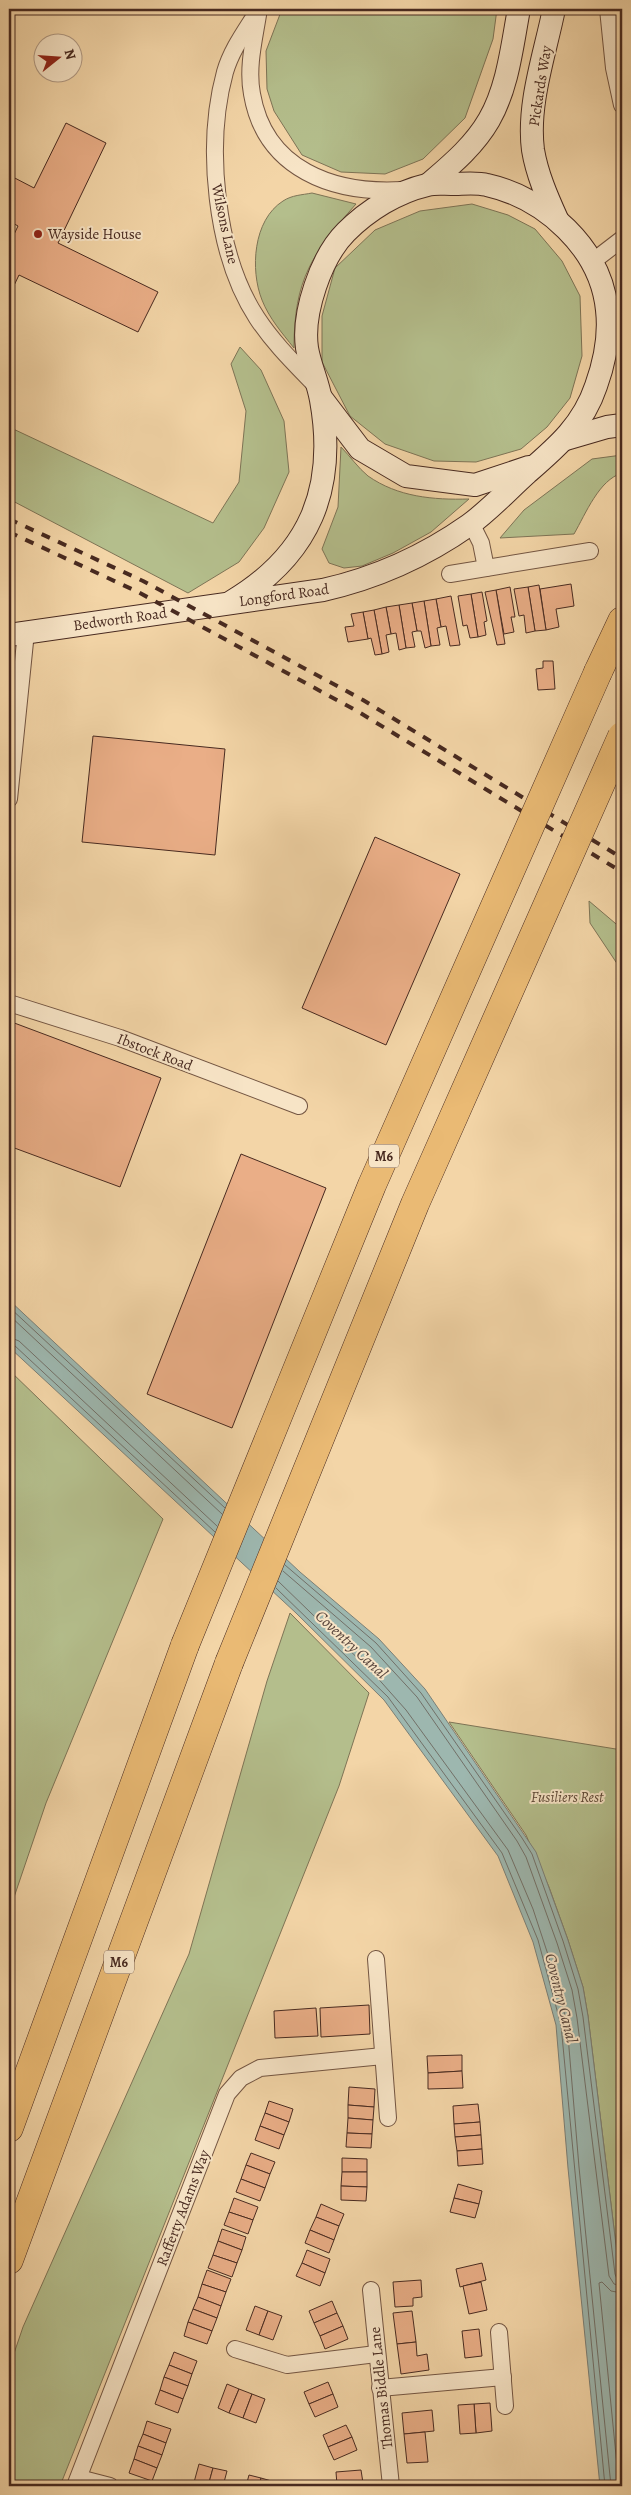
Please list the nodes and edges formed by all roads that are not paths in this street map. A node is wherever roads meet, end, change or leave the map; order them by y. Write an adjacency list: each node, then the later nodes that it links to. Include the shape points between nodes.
1 (259, 9): 6 (street, Wilsons Lane, via 251,63 252,94 261,122 282,153 313,178 335,185 373,191); 12 (street, Wilsons Lane, via 236,45 225,72 215,142 215,184 235,272 256,317)
2 (519, 9): 6 (main road, via 506,74 489,120 460,157)
3 (554, 9): 7 (main road, Pickards Way, via 535,102 532,136 538,171)
4 (608, 9): 5 (street, via 614,68)
5 (622, 105)
6 (422, 187): 7 (main road, Longford Road, via 483,184 509,191); 12 (main road, Longford Road, via 389,199 368,212 344,234 321,269 308,320 307,347)
7 (557, 219): 9 (main road, Longford Road, via 576,237)
8 (622, 239): 9 (street)
9 (592, 262): 10 (main road, Longford Road)
10 (607, 308): 11 (main road, Longford Road); 14 (main road, Longford Road, via 604,363 593,396)
11 (622, 330)
12 (320, 394): 15 (main road, Longford Road, via 360,449 406,476 476,485); 20 (main road, Longford Road, via 327,441 320,498 304,534 284,560)
13 (622, 425): 14 (main road, Longford Road)
14 (566, 439): 15 (main road, Longford Road)
15 (538, 464): 16 (main road, Longford Road)
16 (471, 523): 18 (street, via 481,542); 20 (main road, Longford Road, via 403,564 348,585)
17 (590, 551): 18 (street)
18 (486, 568): 19 (street)
19 (450, 574)
20 (231, 602): 22 (main road, Bedworth Road)
21 (622, 621): 30 (highway, M6, bridge, via 372,1185 185,1645)
22 (18, 634): 24 (street)
23 (622, 736): 31 (highway, M6, bridge, via 415,1204 229,1663)
24 (9, 799)
25 (9, 1003): 26 (street, Ibstock Road, via 120,1038)
26 (299, 1106)
27 (376, 1959): 28 (street)
28 (383, 2056): 29 (street); 39 (street, Rafferty Adams Way, via 260,2068 241,2078 227,2094)
29 (388, 2118)
30 (9, 2128)
31 (9, 2260)
32 (371, 2290): 35 (street, Thomas Biddle Lane)
33 (499, 2332): 36 (street)
34 (235, 2349): 35 (street, via 287,2365)
35 (376, 2354): 37 (street, Thomas Biddle Lane)
36 (503, 2377): 37 (street); 38 (street)
37 (380, 2388): 41 (street, Thomas Biddle Lane)
38 (505, 2406)
39 (77, 2482): 40 (street, Rafferty Adams Way)
40 (110, 2486)
41 (391, 2486)

